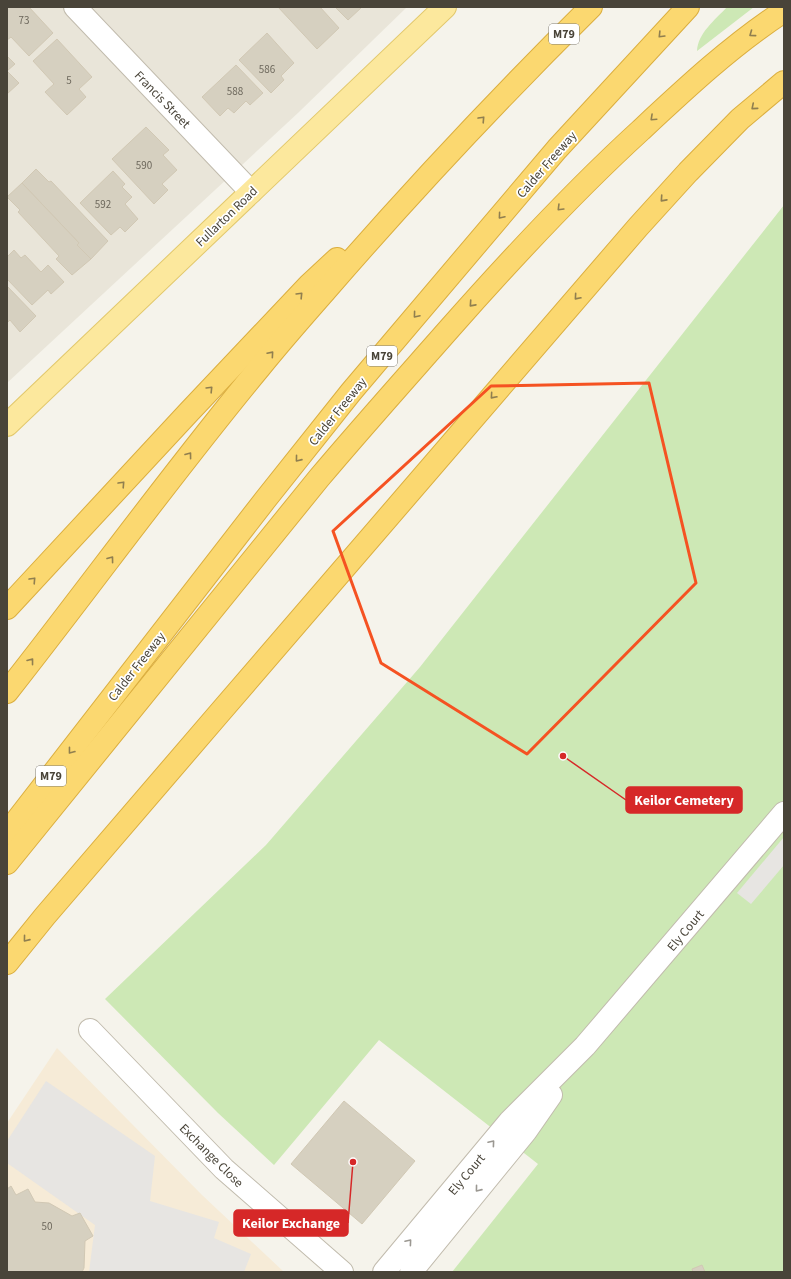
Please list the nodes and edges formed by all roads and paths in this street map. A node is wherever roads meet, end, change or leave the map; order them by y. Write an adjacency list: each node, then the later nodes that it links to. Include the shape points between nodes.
1 (74, 7): 10 (street, Francis Street)
2 (445, 7): 10 (main road, Fullarton Road)
3 (586, 7): 7 (highway)
4 (591, 7): 7 (highway, M79)
5 (688, 7): 15 (highway, Calder Freeway / M79, one-way to 15, via 558,149 351,392)
6 (784, 11): 16 (highway, one-way to 16, via 723,56 669,103 610,159 500,272 319,478)
7 (536, 61): 9 (highway, M79, one-way to 7)
8 (784, 82): 17 (highway, one-way to 17, via 740,119 638,227)
9 (455, 147): 12 (highway, one-way to 9, via 309,285); 13 (highway, M79, one-way to 9, via 261,365 383,224)
10 (251, 192): 11 (main road, Fullarton Road)
11 (7, 425)
12 (7, 608)
13 (7, 692)
14 (784, 813): 19 (street, Ely Court)
15 (7, 833)
16 (7, 863)
17 (7, 963)
18 (90, 1030): 20 (street, Exchange Close, via 224,1169)
19 (585, 1046): 21 (street, Ely Court, one-way to 19, via 510,1122); 22 (street, Ely Court, one-way to 22, via 526,1131)
20 (342, 1272)
21 (384, 1272)
22 (411, 1272)

